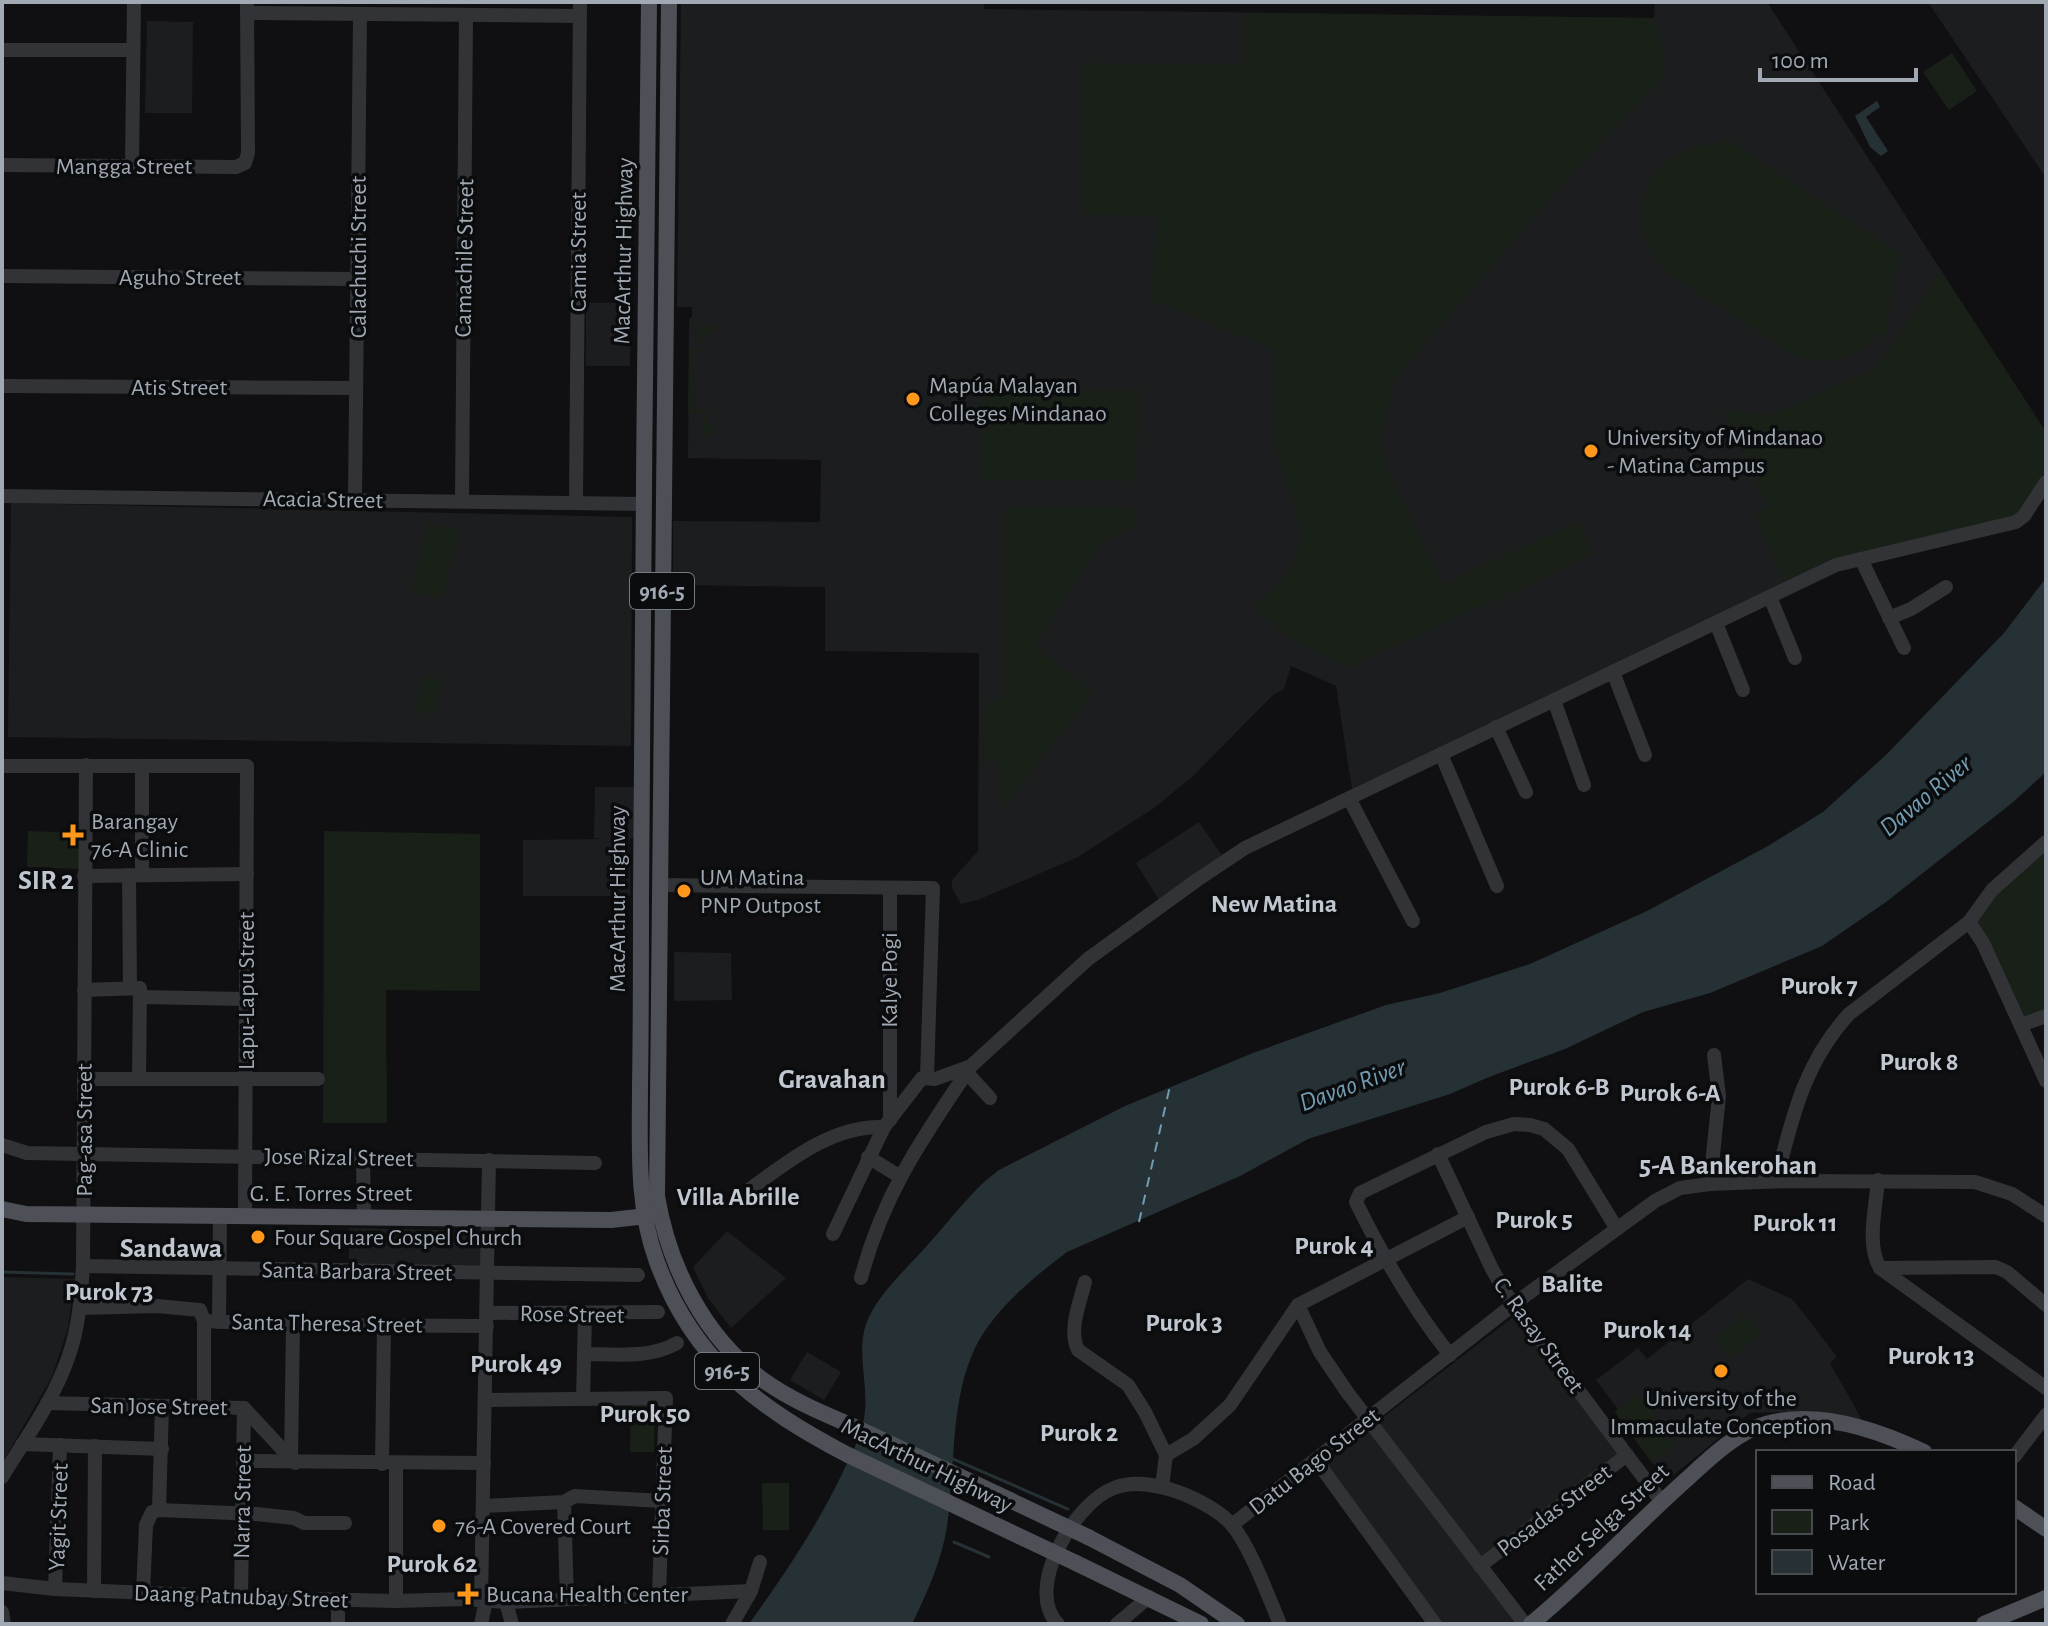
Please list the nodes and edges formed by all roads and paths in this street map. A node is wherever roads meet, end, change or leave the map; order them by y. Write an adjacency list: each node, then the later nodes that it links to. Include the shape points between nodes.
1 (134, 2): 9 (street)
2 (649, 2): 12 (main road, MacArthur Highway / 916-5)
3 (669, 2): 13 (main road, MacArthur Highway / 916-5)
4 (247, 7): 6 (street); 11 (street, Mangga Street, via 245,163)
5 (580, 9): 7 (street); 24 (street, Camia Street)
6 (360, 14): 7 (street); 15 (street, Calachuchi Street)
7 (466, 16): 23 (street, Camachile Street)
8 (2, 50): 9 (street)
9 (133, 50): 11 (street)
10 (2, 165): 11 (street, Mangga Street)
11 (132, 166)
12 (647, 215): 13 (main road); 16 (main road, MacArthur Highway / 916-5)
13 (667, 215): 17 (main road, MacArthur Highway / 916-5)
14 (2, 276): 15 (street, Aguho Street)
15 (357, 279): 19 (street, Calachuchi Street)
16 (646, 296): 17 (main road); 25 (main road, MacArthur Highway / 916-5)
17 (666, 297): 49 (main road, MacArthur Highway / 916-5)
18 (2, 386): 19 (street, Atis Street)
19 (356, 388): 22 (street, Calachuchi Street)
20 (2046, 482): 26 (street, via 2016,522)
21 (2, 496): 22 (street, Acacia Street)
22 (355, 499): 23 (street, Acacia Street)
23 (462, 501): 24 (street, Acacia Street)
24 (576, 503): 25 (street, Acacia Street)
25 (644, 504): 85 (main road, MacArthur Highway / 916-5, via 640,1158)
26 (1861, 559): 28 (street, via 1836,565); 29 (street)
27 (1946, 587): 29 (street)
28 (1770, 597): 30 (street); 32 (street)
29 (1889, 618): 31 (street)
30 (1716, 623): 33 (street); 34 (street)
31 (1904, 648)
32 (1795, 658)
33 (1613, 672): 35 (street); 38 (street)
34 (1743, 690)
35 (1554, 700): 36 (street); 42 (street)
36 (1496, 727): 37 (street); 43 (street)
37 (1441, 754): 44 (street); 50 (street)
38 (1645, 755)
39 (86, 765): 40 (street); 41 (street); 48 (street, Pag-asa Street)
40 (2, 766)
41 (142, 766): 46 (street, Lapu-Lapu Street, via 247,766); 47 (street)
42 (1584, 785)
43 (1526, 792)
44 (1350, 800): 52 (street); 60 (street, via 1272,833 1197,880 1088,959)
45 (2046, 842): 53 (street, via 1992,890)
46 (247, 874): 47 (street); 56 (street, Lapu-Lapu Street)
47 (136, 875): 48 (street); 55 (street)
48 (84, 876): 54 (street, Pag-asa Street)
49 (659, 885): 51 (street); 85 (main road, MacArthur Highway / 916-5)
50 (1497, 886)
51 (890, 888): 61 (street, via 933,888); 68 (street, Kalye Pogi)
52 (1413, 921)
53 (1969, 922): 58 (street); 79 (street, via 1849,1014 1827,1040 1804,1082)
54 (84, 990): 55 (street); 62 (street, Pag-asa Street)
55 (137, 991): 56 (street); 63 (street)
56 (246, 999): 64 (street, Lapu-Lapu Street)
57 (2046, 1016): 58 (street)
58 (2021, 1025): 66 (street)
59 (1714, 1055): 80 (street, via 1719,1096)
60 (969, 1069): 61 (street); 67 (street); 77 (street)
61 (927, 1077): 68 (street)
62 (85, 1079): 63 (street); 71 (street, Pag-asa Street)
63 (139, 1079): 64 (street)
64 (246, 1079): 65 (street); 72 (street, Lapu-Lapu Street)
65 (318, 1079)
66 (2046, 1081)
67 (990, 1098)
68 (887, 1123): 74 (street); 81 (street, via 821,1141)
69 (2, 1145): 71 (street, Jose Rizal Street, via 27,1153)
70 (1438, 1154): 89 (street, C. Rasay Street); 91 (street, via 1514,1124 1544,1129 1578,1162); 93 (street, via 1356,1197)
71 (83, 1155): 72 (street, Jose Rizal Street); 83 (street, Pag-asa Street)
72 (246, 1156): 73 (street, Jose Rizal Street); 87 (street, Lapu-Lapu Street)
73 (363, 1157): 75 (street, Jose Rizal Street); 88 (street)
74 (868, 1157): 77 (street); 92 (street)
75 (489, 1160): 76 (street, Jose Rizal Street); 90 (street)
76 (595, 1163)
77 (899, 1176): 99 (street, via 874,1230)
78 (1878, 1180): 79 (street, Datu Bago Street); 86 (street, Datu Bago Street, via 1984,1184); 95 (street, via 1874,1259)
79 (1776, 1181): 80 (street, Datu Bago Street)
80 (1710, 1184): 91 (street, Datu Bago Street, via 1668,1193)
81 (750, 1189)
82 (2, 1209): 83 (main road, G. E. Torres Street)
83 (83, 1215): 84 (main road, G. E. Torres Street); 94 (street, Pag-asa Street)
84 (220, 1216): 87 (main road, G. E. Torres Street); 96 (street)
85 (652, 1216): 90 (main road, G. E. Torres Street); 151 (main road, MacArthur Highway / 916-5, bridge, via 656,1260 692,1330 713,1358 767,1409 848,1455); 174 (main road, MacArthur Highway / 916-5, bridge, via 693,1300 726,1345 778,1390 1088,1537 1180,1585)
86 (2046, 1216)
87 (245, 1217): 88 (main road, G. E. Torres Street)
88 (364, 1217): 90 (main road, G. E. Torres Street)
89 (1468, 1217): 93 (street); 101 (street, C. Rasay Street)
90 (489, 1219): 97 (street)
91 (1617, 1229): 101 (street, Datu Bago Street)
92 (833, 1234)
93 (1385, 1259): 102 (street); 113 (street)
94 (83, 1266): 96 (street, Santa Barbara Street); 104 (street, Pag-asa Street)
95 (1880, 1268): 103 (street, via 1996,1267); 114 (street)
96 (219, 1269): 97 (street, Santa Barbara Street); 108 (street)
97 (488, 1274): 98 (street, Santa Barbara Street); 107 (street)
98 (638, 1275)
99 (861, 1278)
100 (1085, 1282): 129 (street, via 1074,1342 1128,1385)
101 (1514, 1304): 113 (street, Datu Bago Street); 130 (street, C. Rasay Street)
102 (1298, 1305): 122 (street, via 1326,1362); 129 (street, via 1230,1405 1193,1439)
103 (2046, 1305)
104 (80, 1308): 108 (street, Santa Theresa Street, via 191,1308); 117 (street, Pag-asa Street, via 69,1356)
105 (658, 1312): 106 (street, Rose Street)
106 (585, 1314): 107 (street, Rose Street); 112 (street)
107 (487, 1320): 110 (street, Santa Theresa Street); 116 (street)
108 (211, 1321): 109 (street, Santa Theresa Street); 119 (street)
109 (293, 1325): 110 (street, Santa Theresa Street); 133 (street)
110 (384, 1326): 135 (street)
111 (677, 1343): 112 (street, via 652,1353)
112 (584, 1354): 115 (street)
113 (1450, 1355): 122 (street, Datu Bago Street)
114 (2046, 1388)
115 (583, 1399): 116 (street, Sirba Street); 138 (street, Sirba Street, via 666,1398)
116 (485, 1400): 134 (street)
117 (47, 1403): 118 (street, San Jose Street); 123 (street, Pag-asa Street)
118 (162, 1406): 119 (street, San Jose Street); 126 (street)
119 (204, 1406): 120 (street, San Jose Street)
120 (244, 1408): 132 (street, Narra Street); 133 (street, San Jose Street)
121 (2046, 1415): 128 (street)
122 (1369, 1420): 131 (street, Datu Bago Street); 149 (street)
123 (22, 1444): 124 (street); 136 (street, Pag-asa Street)
124 (60, 1445): 125 (street); 152 (street, Yagit Street)
125 (95, 1446): 126 (street); 153 (street)
126 (162, 1449): 144 (street)
127 (1919, 1450): 140 (main road, Father Selga Street, via 1857,1426 1778,1421 1739,1438)
128 (2016, 1454)
129 (1166, 1455): 137 (street)
130 (1627, 1455): 140 (street, C. Rasay Street); 149 (street, Posadas Street)
131 (1316, 1460): 146 (street, Datu Bago Street); 176 (street)
132 (244, 1461): 133 (street); 143 (street, Narra Street)
133 (293, 1461): 135 (street)
134 (484, 1463): 135 (street); 141 (street)
135 (389, 1464): 163 (street)
136 (2, 1477)
137 (1162, 1487): 146 (street, Datu Bago Street, via 1206,1505); 172 (street, Datu Bago Street, via 1117,1487 1082,1510 1047,1582 1046,1605)
138 (662, 1501): 139 (street, via 575,1496); 156 (street, Sirba Street)
139 (564, 1502): 141 (street); 160 (street)
140 (1662, 1502): 177 (main road, Father Selga Street)
141 (483, 1506): 162 (street)
142 (2016, 1508): 147 (main road)
143 (243, 1513): 144 (street); 145 (street, via 304,1523); 157 (street, Narra Street)
144 (153, 1514): 155 (street)
145 (345, 1523)
146 (1232, 1525): 175 (street)
147 (2046, 1529)
148 (760, 1562): 154 (street)
149 (1480, 1566): 177 (street)
150 (2, 1583): 152 (street, Daang Patnubay Street)
151 (1122, 1584): 158 (main road, 916-5); 166 (street)
152 (55, 1589): 153 (street, Daang Patnubay Street)
153 (94, 1591): 155 (street, Daang Patnubay Street)
154 (751, 1591): 156 (street, Daang Patnubay Street); 171 (street)
155 (143, 1593): 157 (street, Daang Patnubay Street)
156 (659, 1594): 160 (street, Daang Patnubay Street)
157 (241, 1597): 161 (street, Daang Patnubay Street)
158 (1149, 1597): 166 (street); 173 (main road, 916-5)
159 (2046, 1598): 178 (main road)
160 (567, 1599): 164 (street, Daang Patnubay Street)
161 (338, 1600): 163 (street, Daang Patnubay Street); 168 (street)
162 (484, 1600): 163 (street, Daang Patnubay Street); 164 (street, Daang Patnubay Street); 169 (street)
163 (396, 1601)
164 (506, 1602): 170 (street)
165 (2, 1612): 167 (street)
166 (1119, 1623)
167 (4, 1624)
168 (338, 1624)
169 (481, 1624)
170 (512, 1624)
171 (732, 1624)
172 (1058, 1624)
173 (1201, 1624)
174 (1237, 1624)
175 (1280, 1624)
176 (1435, 1624)
177 (1528, 1624)
178 (1984, 1624)

